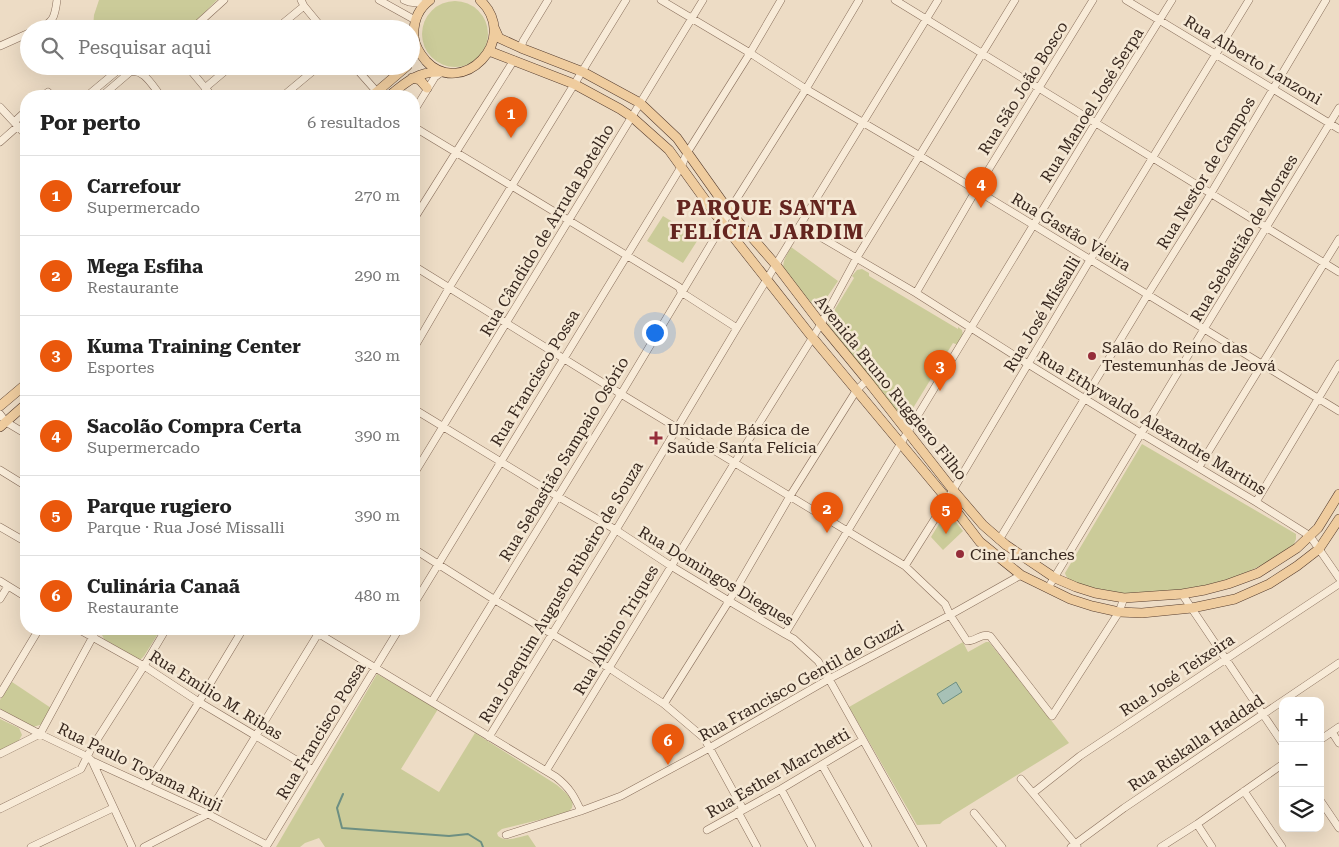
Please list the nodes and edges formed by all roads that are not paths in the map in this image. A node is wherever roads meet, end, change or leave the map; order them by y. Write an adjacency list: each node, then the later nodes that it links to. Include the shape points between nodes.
1 (58, 0): 23 (street)
2 (224, 0): 24 (street)
3 (379, 0): 27 (street)
4 (404, 0): 20 (street)
5 (481, 0): 30 (main road, via 491,15)
6 (548, 0): 33 (street)
7 (626, 0): 41 (street)
8 (660, 0): 22 (street, Rua Gastão Vieira)
9 (703, 0): 22 (street, Rua Cândido de Arruda Botelho)
10 (781, 0): 36 (street, Rua Francisco Possa)
11 (859, 0): 54 (street, Rua Sebastião Sampaio Osório)
12 (895, 0): 28 (street)
13 (938, 0): 28 (street, Rua Joaquim Augusto Ribeiro de Souza)
14 (1015, 0): 37 (street, Rua Albino Triques)
15 (1093, 0): 55 (street, Rua São João Bosco)
16 (1126, 0): 29 (street, Rua Alberto Lanzoni)
17 (1172, 0): 29 (street, Rua Manoel José Serpa)
18 (1249, 0): 38 (street, Rua José Missalli)
19 (1326, 0): 63 (street, Rua Nestor de Campos)
20 (427, 2): 27 (main road)
21 (302, 3): 25 (street); 26 (street)
22 (692, 19): 36 (street, Rua Gastão Vieira); 65 (street, Rua Cândido de Arruda Botelho)
23 (52, 20)
24 (202, 20)
25 (285, 20)
26 (315, 20)
27 (416, 20)
28 (926, 20): 37 (street); 71 (street, Rua Joaquim Augusto Ribeiro de Souza)
29 (1160, 20): 38 (street, Rua Alberto Lanzoni); 70 (street, Rua Manoel José Serpa)
30 (494, 27): 33 (main road, Avenida Bruno Ruggiero Filho, via 500,38); 35 (main road, via 494,40)
31 (20, 37): 32 (street)
32 (0, 46)
33 (521, 48): 41 (main road, Avenida Bruno Ruggiero Filho)
34 (420, 51): 40 (main road, via 428,63)
35 (489, 52): 39 (main road, Avenida Bruno Ruggiero Filho); 40 (main road, via 470,69)
36 (750, 53): 54 (street, Rua Gastão Vieira); 79 (street, Rua Francisco Possa)
37 (982, 53): 55 (street); 80 (street, Rua Albino Triques)
38 (1215, 54): 63 (street, Rua Alberto Lanzoni); 81 (street, Rua José Missalli)
39 (514, 60): 51 (main road, Avenida Bruno Ruggiero Filho); 78 (street)
40 (443, 72): 50 (main road); 53 (street)
41 (583, 72): 51 (street); 65 (main road, Avenida Bruno Ruggiero Filho)
42 (112, 75): 56 (street)
43 (126, 75): 57 (street)
44 (143, 75): 58 (street)
45 (194, 75): 52 (street)
46 (220, 75): 52 (street)
47 (308, 75): 59 (street)
48 (360, 75): 60 (street)
49 (396, 75): 61 (main road)
50 (412, 78): 53 (main road, via 420,80); 62 (main road)
51 (574, 84): 68 (main road, Avenida Bruno Ruggiero Filho); 83 (street)
52 (205, 88)
53 (427, 88): 64 (street)
54 (806, 89): 71 (street, Rua Gastão Vieira); 87 (street, Rua Sebastião Sampaio Osório)
55 (1039, 89): 70 (street); 84 (street, Rua São João Bosco)
56 (94, 90)
57 (109, 90)
58 (156, 90)
59 (290, 90)
60 (371, 90)
61 (379, 90)
62 (396, 90)
63 (1273, 90): 72 (street, Rua Alberto Lanzoni); 85 (street, Rua Nestor de Campos)
64 (420, 100)
65 (640, 103): 68 (street, Rua Cândido de Arruda Botelho); 79 (main road, Avenida Bruno Ruggiero Filho, via 677,138)
66 (0, 107): 73 (street)
67 (1339, 108): 72 (street, Rua Sebastião de Moraes)
68 (632, 118): 82 (main road, Avenida Bruno Ruggiero Filho, via 669,150); 88 (street, Rua Cândido de Arruda Botelho)
69 (20, 119): 73 (street)
70 (1096, 122): 81 (street); 91 (street, Rua Manoel José Serpa)
71 (863, 123): 80 (street, Rua Gastão Vieira); 90 (street, Rua Joaquim Augusto Ribeiro de Souza)
72 (1330, 123): 75 (street, Rua Alberto Lanzoni); 92 (street, Rua Sebastião de Moraes)
73 (16, 124): 74 (street); 77 (street)
74 (20, 128)
75 (1339, 129)
76 (420, 130): 78 (street)
77 (0, 142)
78 (456, 151): 83 (street); 86 (street)
79 (687, 153): 82 (street, Rua Francisco Possa); 87 (main road, Avenida Bruno Ruggiero Filho)
80 (920, 156): 84 (street, Rua Gastão Vieira); 95 (street, Rua Albino Triques)
81 (1153, 158): 85 (street); 96 (street, Rua José Missalli)
82 (681, 167): 89 (main road, Avenida Bruno Ruggiero Filho); 94 (street, Rua Francisco Possa)
83 (512, 186): 88 (street); 102 (street)
84 (976, 190): 91 (street, Rua Gastão Vieira); 104 (street, Rua São João Bosco)
85 (1210, 193): 92 (street); 105 (street, Rua Nestor de Campos)
86 (420, 209)
87 (729, 211): 89 (street, Rua Sebastião Sampaio Osório); 98 (main road, Avenida Bruno Ruggiero Filho)
88 (569, 220): 94 (street); 106 (street, Rua Cândido de Arruda Botelho)
89 (723, 224): 101 (main road, Avenida Bruno Ruggiero Filho); 103 (street, Rua Sebastião Sampaio Osório)
90 (800, 225): 95 (street, Rua Ethywaldo Alexandre Martins); 98 (street, Rua Joaquim Augusto Ribeiro de Souza)
91 (1034, 226): 96 (street, Rua Gastão Vieira); 109 (street, Rua Manoel José Serpa)
92 (1266, 226): 97 (street); 110 (street, Rua Sebastião de Moraes)
93 (1339, 239): 97 (street)
94 (626, 256): 103 (street); 113 (street, Rua Francisco Possa)
95 (856, 260): 104 (street, Rua Ethywaldo Alexandre Martins); 107 (street, Rua Albino Triques)
96 (1090, 260): 105 (street, Rua Gastão Vieira); 115 (street, Rua José Missalli)
97 (1324, 263): 100 (street); 114 (street)
98 (776, 265): 101 (street, Rua Joaquim Augusto Ribeiro de Souza); 107 (main road, Avenida Bruno Ruggiero Filho)
99 (420, 270): 102 (street)
100 (1339, 272)
101 (767, 278): 108 (street, Rua Joaquim Augusto Ribeiro de Souza); 112 (main road, Avenida Bruno Ruggiero Filho)
102 (449, 288): 106 (street); 111 (street)
103 (682, 292): 108 (street); 120 (street, Rua Sebastião Sampaio Osório)
104 (916, 293): 109 (street, Rua Ethywaldo Alexandre Martins)
105 (1148, 294): 110 (street, Rua Gastão Vieira); 121 (street, Rua Nestor de Campos)
106 (506, 324): 113 (street); 129 (street, Rua Cândido de Arruda Botelho)
107 (821, 324): 112 (street, Rua Albino Triques); 117 (main road, Avenida Bruno Ruggiero Filho)
108 (736, 328): 130 (street, Rua Joaquim Augusto Ribeiro de Souza)
109 (971, 328): 115 (street, Rua Ethywaldo Alexandre Martins); 132 (street, Rua Manoel José Serpa)
110 (1204, 328): 114 (street, Rua Gastão Vieira); 133 (street, Rua Sebastião de Moraes)
111 (420, 338)
112 (812, 338): 119 (main road, Avenida Bruno Ruggiero Filho); 136 (street, Rua Albino Triques)
113 (564, 358): 120 (street); 135 (street, Rua Francisco Possa)
114 (1262, 363): 122 (street, Rua Gastão Vieira); 138 (street)
115 (1028, 364): 121 (street, Rua Ethywaldo Alexandre Martins); 141 (street, Rua José Missalli)
116 (1339, 364): 122 (street)
117 (867, 380): 119 (street); 132 (main road, Avenida Bruno Ruggiero Filho)
118 (20, 389): 123 (main road)
119 (856, 390): 134 (main road, Avenida Bruno Ruggiero Filho); 144 (street)
120 (621, 394): 130 (street); 143 (street, Rua Sebastião Sampaio Osório)
121 (1085, 398): 133 (street, Rua Ethywaldo Alexandre Martins); 153 (street, Rua Nestor de Campos)
122 (1318, 398): 125 (street, Rua Gastão Vieira); 146 (street)
123 (0, 406)
124 (20, 409): 128 (main road)
125 (1339, 411)
126 (420, 413): 129 (street, Rua Domingos Diegues)
127 (0, 414): 128 (street)
128 (3, 425): 131 (street)
129 (443, 426): 135 (street, Rua Domingos Diegues); 137 (street, Rua Cândido de Arruda Botelho)
130 (677, 428): 136 (street); 149 (street, Rua Joaquim Augusto Ribeiro de Souza)
131 (20, 432)
132 (908, 432): 134 (street, Rua Manoel José Serpa); 141 (main road, Avenida Bruno Ruggiero Filho)
133 (1142, 434): 138 (street, Rua Ethywaldo Alexandre Martins); 160 (street, Rua Sebastião de Moraes)
134 (901, 444): 145 (main road, Avenida Bruno Ruggiero Filho); 150 (street, Rua Manoel José Serpa)
135 (500, 462): 143 (street, Rua Domingos Diegues); 156 (street, Rua Francisco Possa)
136 (734, 462): 144 (street); 157 (street, Rua Albino Triques)
137 (420, 464)
138 (1199, 467): 146 (street, Rua Ethywaldo Alexandre Martins)
139 (0, 470): 140 (street)
140 (20, 482)
141 (953, 490): 145 (street, Rua José Missalli); 153 (main road, Avenida Bruno Ruggiero Filho)
142 (1339, 494): 151 (main road, Avenida Bruno Ruggiero Filho)
143 (558, 496): 149 (street, Rua Domingos Diegues); 171 (street, Rua Sebastião Sampaio Osório)
144 (790, 496): 150 (street); 172 (street)
145 (947, 498): 158 (street, Rua José Missalli); 159 (main road, Avenida Bruno Ruggiero Filho, via 980,542)
146 (1256, 502): 151 (street, Rua Ethywaldo Alexandre Martins)
147 (1339, 519): 154 (main road, Avenida Bruno Ruggiero Filho)
148 (0, 527): 152 (street)
149 (616, 530): 157 (street, Rua Domingos Diegues); 176 (street, Rua Joaquim Augusto Ribeiro de Souza)
150 (848, 532): 158 (street); 177 (street, Rua Manoel José Serpa)
151 (1310, 536): 154 (street); 168 (main road, Avenida Bruno Ruggiero Filho, via 1258,573)
152 (20, 539)
153 (999, 540): 160 (main road, Avenida Bruno Ruggiero Filho)
154 (1319, 549): 161 (street); 173 (main road, Avenida Bruno Ruggiero Filho, via 1269,584 1235,599)
155 (420, 553): 156 (street)
156 (438, 564): 167 (street, Rua Francisco Possa); 171 (street)
157 (671, 566): 172 (street, Rua Domingos Diegues); 190 (street, Rua Albino Triques)
158 (905, 566): 175 (street, via 941,599)
159 (1021, 575): 165 (main road, Avenida Bruno Ruggiero Filho); 175 (street, Rua Francisco Gentil de Guzzi)
160 (1055, 578): 165 (street, Rua Sebastião de Moraes); 169 (main road, Avenida Bruno Ruggiero Filho, via 1095,593)
161 (1339, 578)
162 (0, 581): 164 (street)
163 (1339, 584): 186 (street, Rua José Teixeira)
164 (8, 586): 166 (street); 170 (street)
165 (1048, 588): 174 (main road, Avenida Bruno Ruggiero Filho, via 1070,599)
166 (20, 593)
167 (420, 594)
168 (1182, 594): 169 (main road, Avenida Bruno Ruggiero Filho); 173 (street)
169 (1124, 598): 174 (street)
170 (0, 599)
171 (495, 600): 176 (street); 193 (street, Rua Sebastião Sampaio Osório)
172 (729, 601): 177 (street, Rua Domingos Diegues); 195 (street)
173 (1192, 608): 174 (main road, Avenida Bruno Ruggiero Filho); 186 (street)
174 (1119, 612): 175 (street, via 1052,716 990,636 986,634 967,641)
175 (950, 614): 191 (street, Rua Francisco Gentil de Guzzi)
176 (552, 633): 190 (street); 202 (street, Rua Joaquim Augusto Ribeiro de Souza)
177 (785, 634): 191 (street, Rua Domingos Diegues, via 818,661)
178 (35, 635): 192 (street)
179 (88, 635): 185 (street, Rua Emilio M. Ribas)
180 (162, 635): 188 (street)
181 (239, 635): 194 (street)
182 (317, 635): 201 (street)
183 (325, 635): 189 (street)
184 (395, 635): 189 (street, Rua Francisco Possa)
185 (92, 637): 188 (street, Rua Emilio M. Ribas); 200 (street)
186 (1225, 659): 197 (street); 218 (street, Rua José Teixeira, via 1080,756)
187 (1339, 663): 197 (street, Rua Riskalla Haddad)
188 (144, 666): 194 (street, Rua Emilio M. Ribas); 209 (street, via 91,749)
189 (375, 668): 193 (street); 212 (street, Rua Francisco Possa)
190 (609, 668): 195 (street); 213 (street, Rua Albino Triques)
191 (829, 679): 204 (street, Rua Domingos Diegues); 207 (street, Rua Francisco Gentil de Guzzi)
192 (0, 694)
193 (432, 701): 202 (street)
194 (199, 702): 201 (street, Rua Emilio M. Ribas); 215 (street)
195 (664, 704): 207 (street, via 704,738)
196 (0, 713): 200 (street, Rua Paulo Toyama Riuji)
197 (1263, 714): 205 (street); 231 (street, Rua Riskalla Haddad, via 1124,808)
198 (1339, 727): 199 (street)
199 (1332, 732): 203 (street); 206 (street)
200 (40, 734): 208 (street); 209 (street, Rua Paulo Toyama Riuji)
201 (256, 736): 212 (street, Rua Emilio M. Ribas); 225 (street)
202 (489, 737): 213 (street)
203 (1324, 737)
204 (863, 740): 210 (street, Rua Esther Marchetti); 238 (street, Rua Domingos Diegues)
205 (1282, 742)
206 (1339, 743)
207 (710, 748): 222 (street); 223 (street, Rua Francisco Gentil de Guzzi, via 621,796)
208 (0, 754)
209 (90, 759): 215 (street, Rua Paulo Toyama Riuji); 220 (street); 221 (street, via 81,769)
210 (822, 765): 216 (street, Rua Esther Marchetti); 237 (street)
211 (1279, 767): 217 (street)
212 (313, 770): 230 (street, Rua Francisco Possa)
213 (546, 771): 223 (street, via 574,795)
214 (1021, 779): 218 (street)
215 (146, 786): 225 (street, Rua Paulo Toyama Riuji)
216 (781, 789): 222 (street, Rua Esther Marchetti); 236 (street)
217 (1244, 791): 226 (street); 242 (street)
218 (1033, 793): 231 (street)
219 (1324, 806): 227 (street)
220 (113, 808): 232 (street); 233 (street)
221 (0, 809)
222 (741, 811): 228 (street, Rua Esther Marchetti); 235 (street)
223 (581, 812): 229 (street, Rua Francisco Gentil de Guzzi)
224 (974, 813): 239 (street)
225 (208, 814): 230 (street, Rua Paulo Toyama Riuji); 234 (street)
226 (1197, 824): 240 (street); 241 (street)
227 (1339, 828)
228 (707, 830)
229 (506, 835)
230 (267, 846)
231 (1075, 846)
232 (31, 847)
233 (132, 847)
234 (144, 847)
235 (757, 847)
236 (812, 847)
237 (868, 847)
238 (923, 847)
239 (1002, 847)
240 (1161, 847)
241 (1212, 847)
242 (1282, 847)

